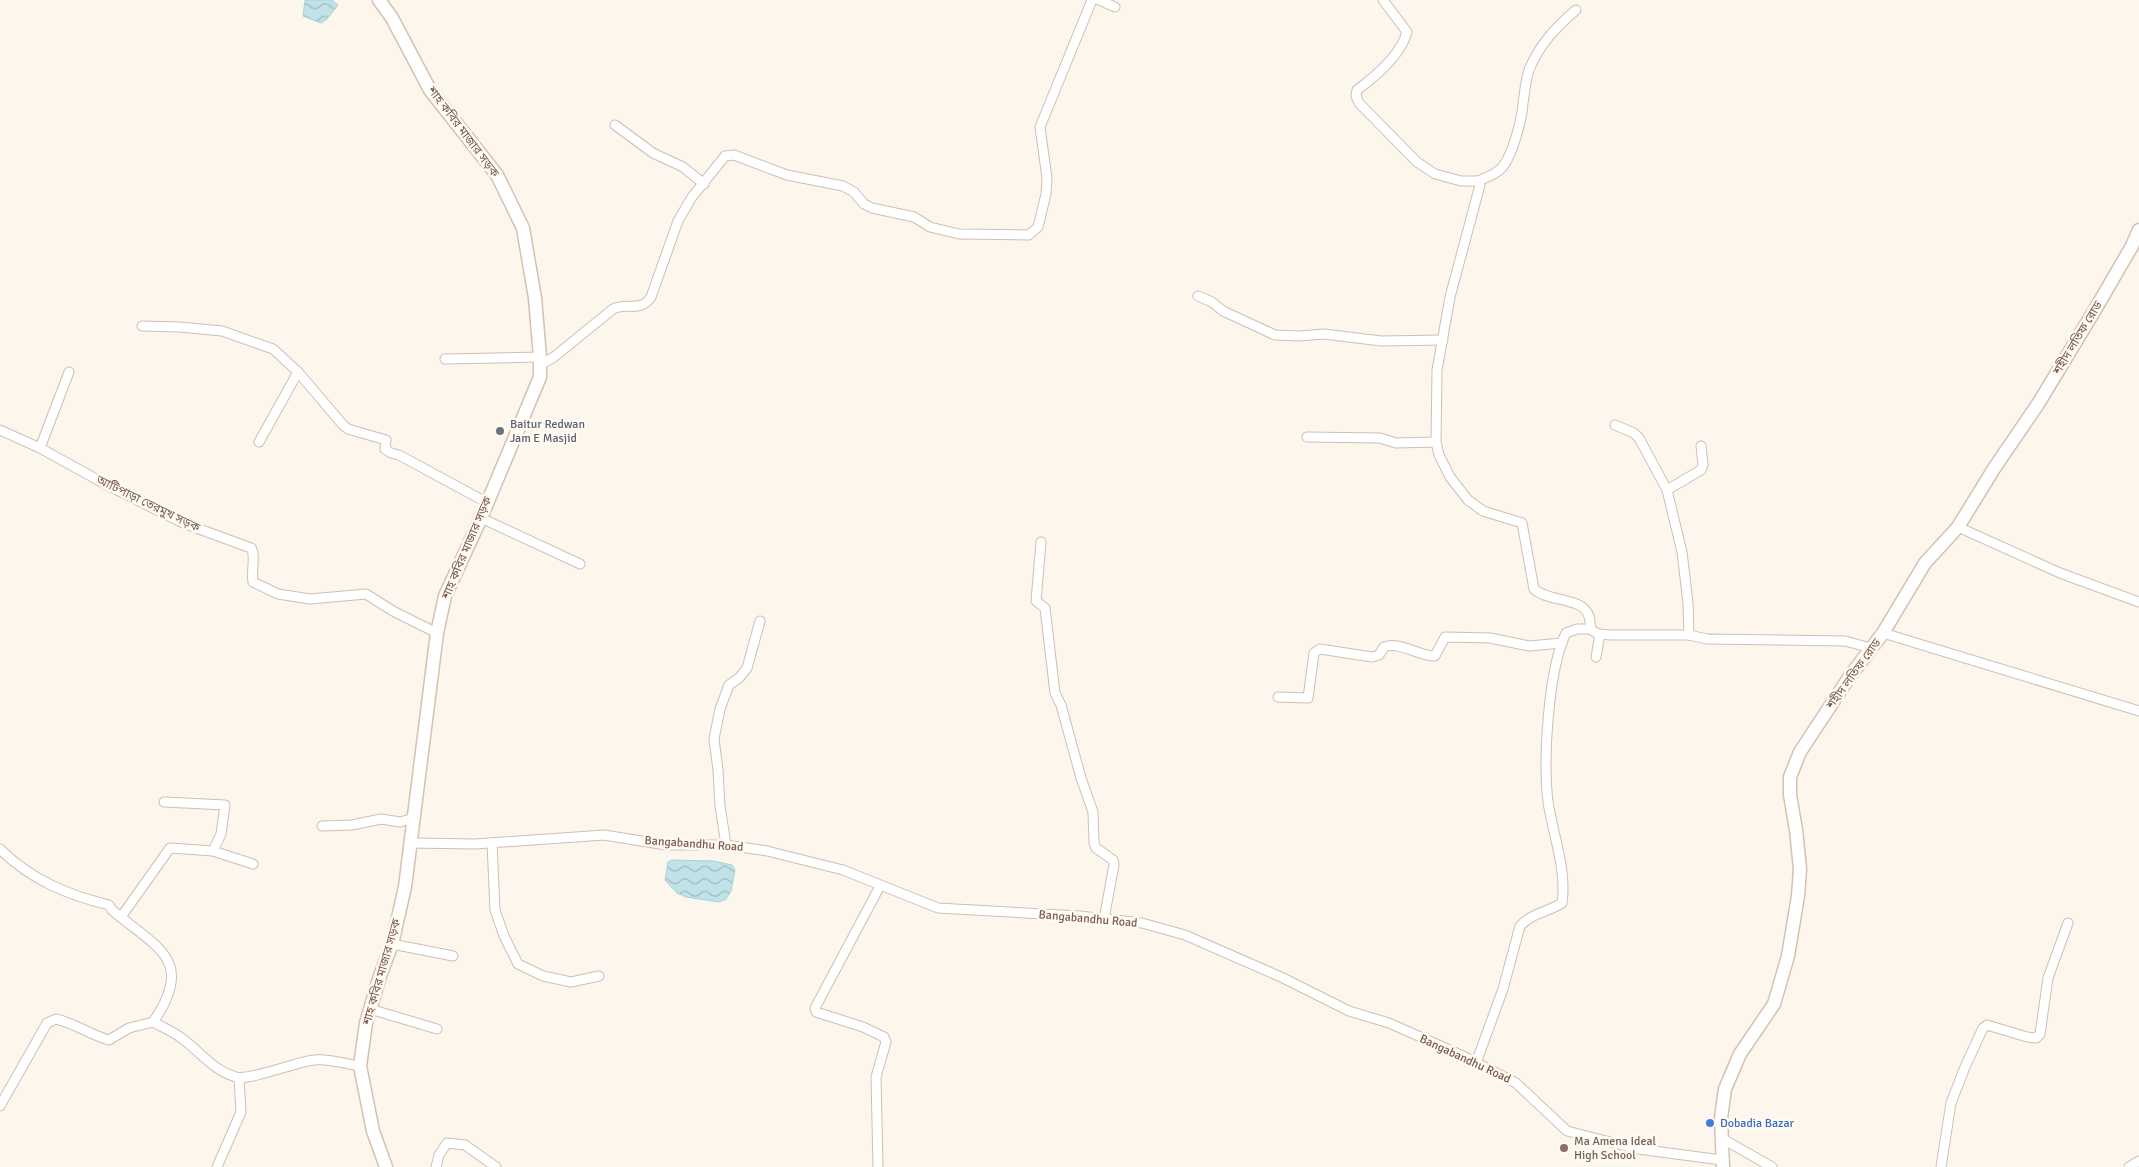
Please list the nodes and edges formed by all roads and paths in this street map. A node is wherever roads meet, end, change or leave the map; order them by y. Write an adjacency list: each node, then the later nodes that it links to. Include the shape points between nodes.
1 (379, 0): 15 (street, শাহ কবির মাজার সড়ক, via 430,90 497,175 523,228 535,298)
2 (1092, 0): 9 (street, via 1040,127 1046,194 1038,227 1030,235 959,234 930,227 914,216 872,208 843,186 787,175 734,155 725,156)
3 (1099, 0): 5 (street)
4 (1383, 0): 8 (street, via 1407,32 1406,38 1391,59 1358,90 1359,103 1417,162 1429,170 1448,178)
5 (1115, 7)
6 (1576, 10): 8 (street, via 1559,24 1537,51 1525,82 1519,124 1503,166)
7 (615, 125): 9 (street)
8 (1478, 181): 13 (street, via 1477,203 1450,297)
9 (704, 184): 15 (street, via 678,221 646,304 613,309 562,352)
10 (2139, 230): 28 (street, শহীদ লতিফ রোড, via 2062,364)
11 (1198, 296): 13 (street, via 1275,335 1324,334 1381,341)
12 (142, 326): 17 (street, via 222,331 273,349)
13 (1444, 340): 22 (street, via 1437,370)
14 (445, 359): 15 (street)
15 (540, 361): 26 (street, শাহ কবির মাজার সড়ক, via 540,377)
16 (69, 372): 24 (street)
17 (298, 372): 21 (street); 26 (street, via 348,429 386,440 385,449 390,453)
18 (1616, 425): 25 (street, via 1639,438)
19 (1, 432): 24 (street, আটিপাড়া তেরমুখ সড়ক)
20 (1307, 437): 22 (street, via 1380,438 1396,443)
21 (259, 442)
22 (1436, 442): 33 (street, via 1450,477 1468,500 1483,511 1522,523 1534,589 1541,596 1580,605 1591,623)
23 (1701, 446): 25 (street, via 1701,470)
24 (40, 448): 34 (street, আটিপাড়া তেরমুখ সড়ক, via 183,522 251,548 254,554 253,582 278,594 310,599 366,594)
25 (1667, 490): 37 (street, via 1682,552)
26 (486, 502): 27 (street, শাহ কবির মাজার সড়ক)
27 (481, 518): 30 (street); 34 (street, শাহ কবির মাজার সড়ক, via 445,596)
28 (1958, 527): 31 (street, via 2060,573); 35 (street, শহীদ লতিফ রোড, via 1925,563)
29 (1041, 542): 54 (street, via 1036,601 1045,608 1055,692 1093,812 1094,843 1113,860 1114,865)
30 (580, 564)
31 (2139, 602)
32 (760, 621): 48 (street, via 747,668 729,684 714,739)
33 (1590, 629): 36 (street); 38 (street, via 1566,633)
34 (437, 633): 44 (street, শাহ কবির মাজার সড়ক)
35 (1884, 633): 39 (street, শহীদ লতিফ রোড); 42 (street)
36 (1600, 634): 37 (street); 40 (street)
37 (1689, 635): 39 (street, via 1707,639 1845,641)
38 (1562, 642): 41 (street, via 1529,646 1490,638 1445,637 1434,656 1390,644 1372,657 1320,649 1314,653 1308,698); 62 (street, via 1551,698 1546,753 1548,801 1564,888 1562,903 1528,918 1520,926 1503,990)
39 (1871, 648): 66 (street, শহীদ লতিফ রোড, via 1800,752 1790,777 1800,868 1788,956 1774,1004 1740,1054 1725,1088)
40 (1596, 657)
41 (1278, 697)
42 (2139, 711)
43 (164, 802): 49 (street, via 225,806 222,834)
44 (414, 818): 45 (street, via 400,822 381,819 352,825); 46 (street, শাহ কবির মাজার সড়ক)
45 (322, 826)
46 (410, 843): 47 (street, Bangabandhu Road); 56 (street, শাহ কবির মাজার সড়ক, via 405,887)
47 (492, 843): 48 (street, Bangabandhu Road, via 604,835 666,845); 58 (street, via 495,910 518,964 543,976 571,982)
48 (726, 845): 52 (street, Bangabandhu Road, via 804,858)
49 (213, 851): 51 (street); 53 (street, via 170,848)
50 (2, 856): 53 (street, via 56,889 109,905)
51 (253, 864)
52 (880, 886): 54 (street, Bangabandhu Road, via 938,908); 74 (street, via 815,1008 816,1012 884,1037 886,1042 876,1077)
53 (121, 917): 60 (street, via 165,954 172,971 165,1002)
54 (1104, 919): 62 (street, Bangabandhu Road, via 1142,923 1185,935 1349,1011 1389,1023)
55 (2068, 923): 76 (street, via 2048,978 2040,1034 2036,1038 1988,1025 1983,1028 1951,1103)
56 (392, 944): 57 (street); 59 (street, শাহ কবির মাজার সড়ক)
57 (453, 956)
58 (599, 976)
59 (370, 1010): 61 (street); 63 (street, শাহ কবির মাজার সড়ক)
60 (153, 1022): 64 (street, via 179,1036 222,1072); 65 (street, via 129,1028 109,1040 56,1018 47,1023)
61 (437, 1028)
62 (1476, 1064): 68 (street, Bangabandhu Road, via 1516,1083 1567,1131 1638,1149)
63 (360, 1066): 64 (street, via 317,1059); 70 (street, শাহ কবির মাজার সড়ক, via 373,1131)
64 (239, 1078): 69 (street, via 241,1112)
65 (0, 1106)
66 (1721, 1138): 68 (street, শহীদ লতিফ রোড); 75 (street)
67 (2139, 1162): 77 (street)
68 (1723, 1163)
69 (217, 1167)
70 (386, 1167): 71 (street)
71 (393, 1167)
72 (436, 1167): 73 (street, via 447,1143 465,1146)
73 (496, 1167)
74 (878, 1167)
75 (1772, 1167)
76 (1941, 1167)
77 (2129, 1167)

